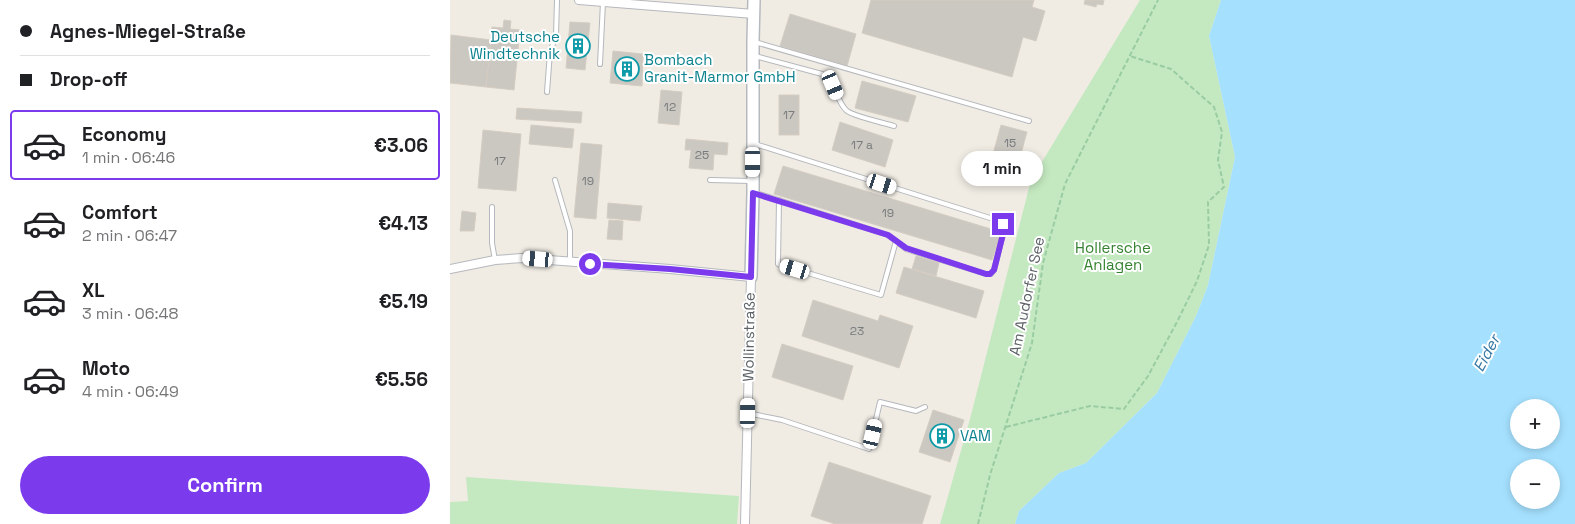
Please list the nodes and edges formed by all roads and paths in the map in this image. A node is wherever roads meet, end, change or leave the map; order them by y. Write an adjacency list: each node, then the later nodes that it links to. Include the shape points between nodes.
1 (557, 0): 11 (lane, via 556,36 550,52)
2 (579, 0): 5 (street)
3 (754, 0): 6 (street, Wollinstraße)
4 (1158, 0): 9 (path, Am Audorfer See)
5 (603, 2): 6 (street); 10 (lane)
6 (754, 14): 7 (street, Wollinstraße)
7 (753, 41): 8 (street, Wollinstraße); 12 (lane)
8 (753, 55): 13 (lane, via 822,74 833,85 847,112); 14 (street, Wollinstraße)
9 (1130, 56): 28 (path, Am Audorfer See, via 1065,184 1043,263 1032,343); 28 (path, via 1171,69 1214,107 1222,132 1218,160 1224,187 1208,202 1209,245 1197,281 1148,376 1124,409 1090,406)
10 (600, 64)
11 (547, 92)
12 (1029, 121)
13 (894, 126)
14 (753, 143): 17 (street, Wollinstraße); 21 (lane, via 990,218 1003,224 1004,229 994,270 990,274 906,248)
15 (555, 180): 23 (lane, via 570,231)
16 (710, 180): 17 (lane)
17 (753, 181): 18 (street, Wollinstraße)
18 (753, 193): 19 (lane); 25 (street, Wollinstraße)
19 (779, 200): 21 (lane); 21 (lane, via 778,264 881,295)
20 (492, 207): 22 (lane)
21 (896, 240)
22 (495, 260): 23 (street, via 522,258); 24 (street)
23 (570, 262): 25 (street)
24 (450, 269)
25 (751, 277): 27 (street, Wollinstraße)
26 (925, 407): 27 (lane, via 916,411 880,402 869,449 782,420)
27 (748, 413): 29 (street, Wollinstraße)
28 (1005, 427): 30 (path, Am Audorfer See)
29 (745, 524)
30 (978, 524)

